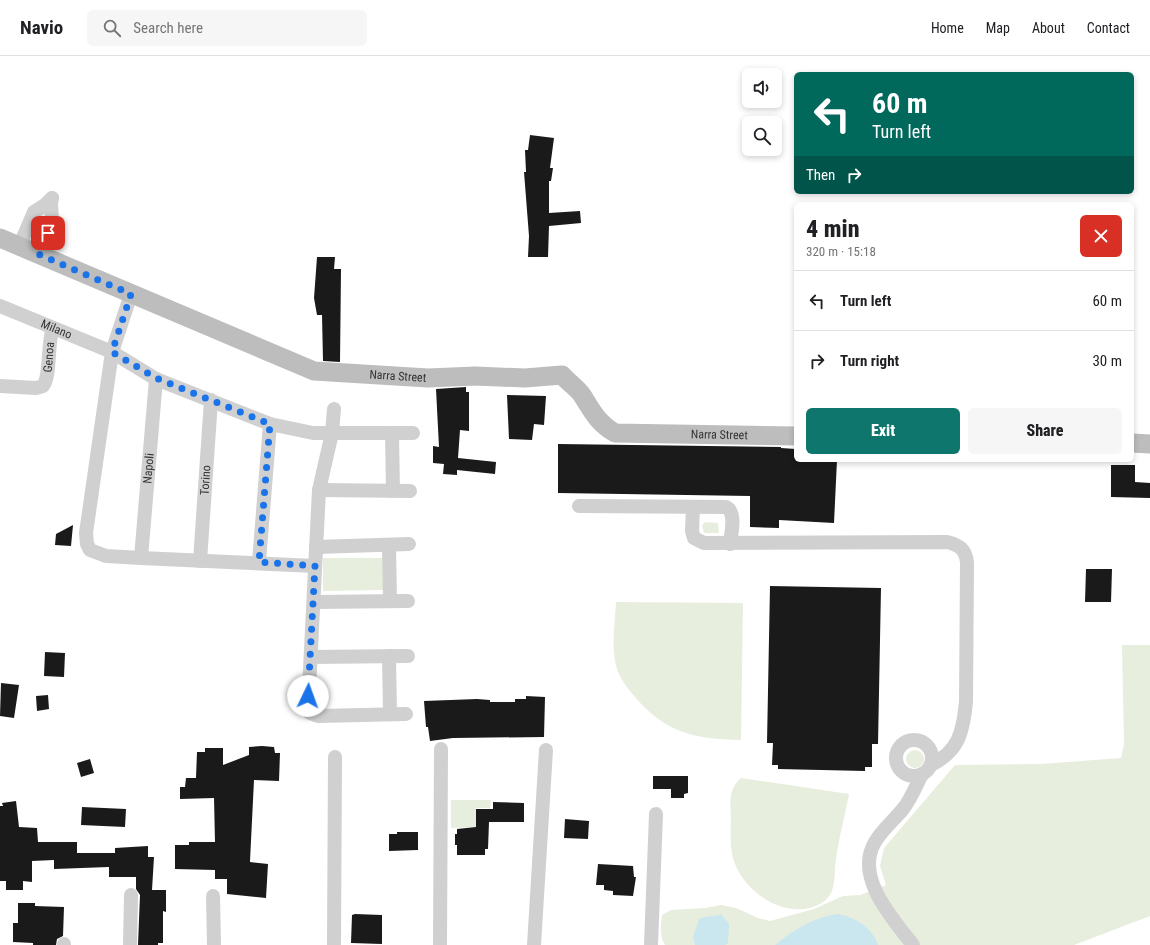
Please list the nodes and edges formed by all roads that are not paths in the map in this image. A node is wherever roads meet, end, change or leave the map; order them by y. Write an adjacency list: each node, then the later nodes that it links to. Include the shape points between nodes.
1 (0, 238): 2 (street, Narra Street)
2 (19, 247): 3 (street, Narra Street); 3 (street, via 34,212 52,198 52,222)
3 (38, 254): 4 (street, Narra Street)
4 (131, 294): 7 (street); 16 (street, Narra Street, via 314,371 428,378 525,378 562,375 581,394 590,411 603,426 615,433)
5 (0, 306): 6 (street, Milano)
6 (53, 328): 7 (street, Milano); 9 (street, Genoa, via 49,341 47,379 43,386)
7 (112, 352): 8 (street, Milano); 28 (street, via 86,533 87,544 90,550 98,554)
8 (156, 378): 10 (street, Milano); 28 (street, Napoli)
9 (0, 386)
10 (211, 400): 12 (street, Milano); 29 (street, Torino)
11 (334, 409): 13 (street)
12 (270, 424): 13 (street, Milano, via 313,433); 30 (street)
13 (332, 433): 15 (street, Milano); 19 (street)
14 (413, 433): 15 (street, Milano)
15 (392, 434): 20 (street)
16 (794, 436)
17 (1134, 443): 18 (street)
18 (1150, 444)
19 (319, 490): 20 (street); 27 (street)
20 (393, 491): 21 (street)
21 (410, 491)
22 (579, 506): 23 (street)
23 (693, 506): 25 (street, via 694,538 697,541); 25 (street, via 730,509)
24 (409, 544): 26 (street)
25 (730, 544): 52 (street, via 947,542 962,548 966,555 964,724 957,744 943,759 926,770 904,808 875,841 870,864 875,889 883,906)
26 (389, 545): 27 (street); 32 (street)
27 (316, 547): 31 (street)
28 (141, 558): 29 (street)
29 (200, 560): 30 (street)
30 (259, 562): 31 (street)
31 (315, 566): 34 (street)
32 (390, 601): 33 (street); 34 (street)
33 (408, 601)
34 (314, 602): 37 (street)
35 (389, 656): 36 (street); 37 (street); 38 (street)
36 (408, 656)
37 (310, 657): 38 (street, via 310,713 318,716)
38 (390, 714): 39 (street)
39 (406, 714)
40 (441, 749): 49 (street)
41 (546, 750): 50 (street)
42 (335, 757): 48 (street)
43 (656, 814): 51 (street)
44 (131, 895): 46 (street)
45 (213, 896): 47 (street)
46 (130, 945)
47 (214, 945)
48 (334, 945)
49 (440, 945)
50 (534, 945)
51 (651, 945)
52 (913, 945)

